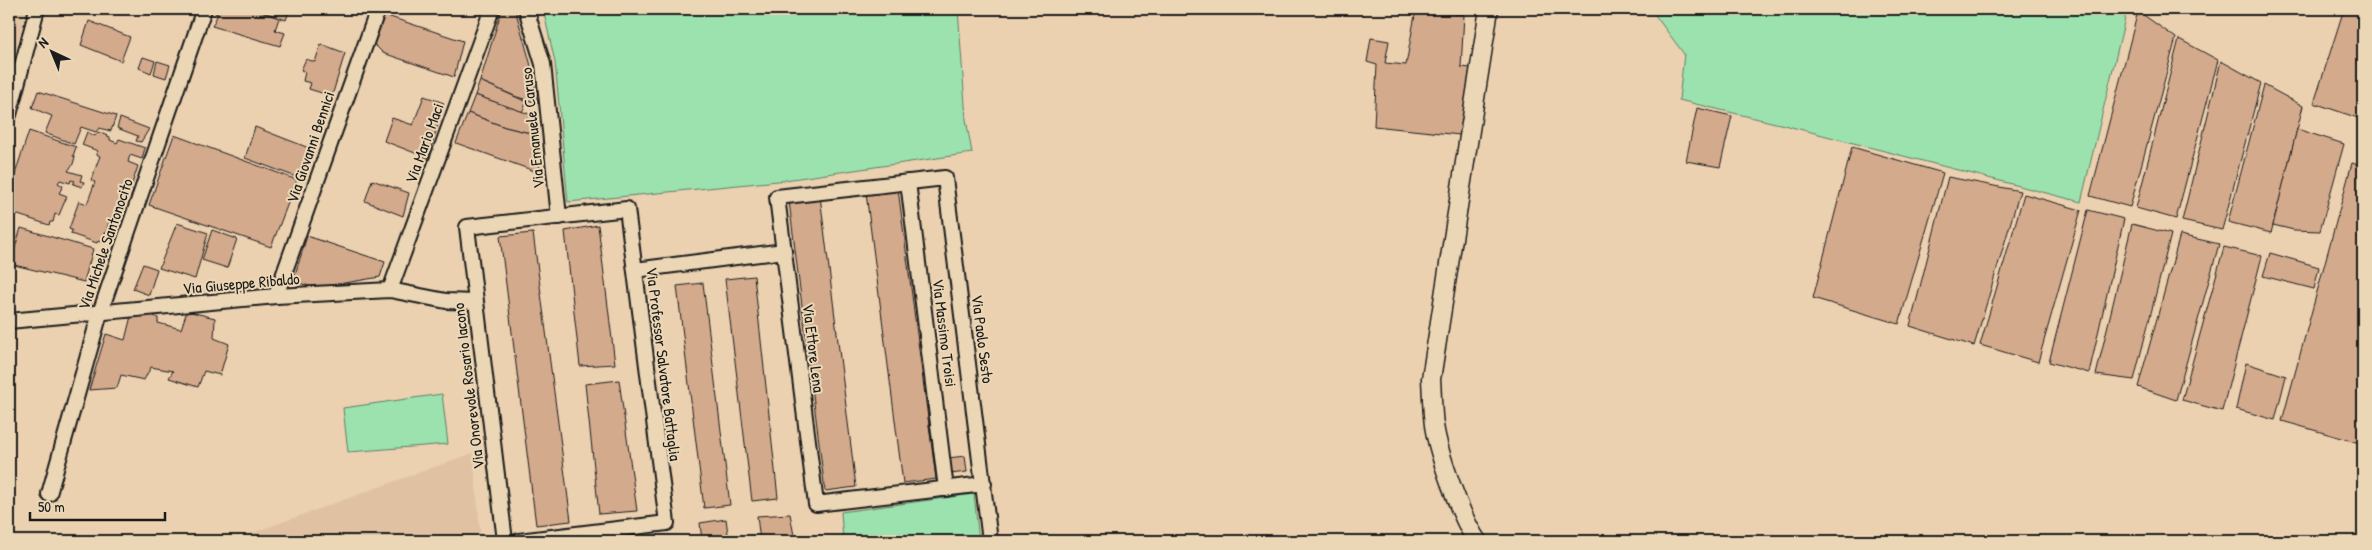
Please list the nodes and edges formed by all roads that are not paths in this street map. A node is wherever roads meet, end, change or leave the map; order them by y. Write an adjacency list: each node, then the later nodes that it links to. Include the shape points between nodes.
1 (37, 9): 7 (street)
2 (204, 9): 15 (street, Via Michele Santonocito)
3 (378, 9): 13 (street, Via Giovanni Bennici)
4 (492, 9): 12 (street, Via Mario Maci)
5 (526, 9): 9 (street, Via Emanuele Caruso, via 543,64)
6 (1489, 9): 23 (street, via 1431,379 1434,426 1449,478)
7 (9, 116)
8 (908, 182): 10 (street, Via Ettore Lena, via 777,197); 17 (street, Via Paolo Sesto, via 945,178); 18 (street, Via Massimo Troisi)
9 (559, 217): 11 (street, Via Professor Salvatore Battaglia, via 627,209); 14 (street, Via Onorevole Rosario Iacono, via 467,227)
10 (784, 251): 11 (street); 18 (street, Via Ettore Lena, via 816,504)
11 (635, 270): 21 (street, Via Professor Salvatore Battaglia, via 667,523)
12 (390, 290): 13 (street, Via Giuseppe Ribaldo); 14 (street, Via Giuseppe Ribaldo, via 446,301)
13 (276, 296): 15 (street, Via Giuseppe Ribaldo)
14 (476, 302): 20 (street, Via Onorevole Rosario Iacono)
15 (100, 313): 16 (street, Via Giuseppe Ribaldo); 19 (street, Via Michele Santonocito)
16 (9, 321)
17 (984, 484): 18 (street); 22 (street, Via Paolo Sesto)
18 (946, 489)
19 (49, 494)
20 (505, 541)
21 (519, 541)
22 (990, 541)
23 (1477, 541)

